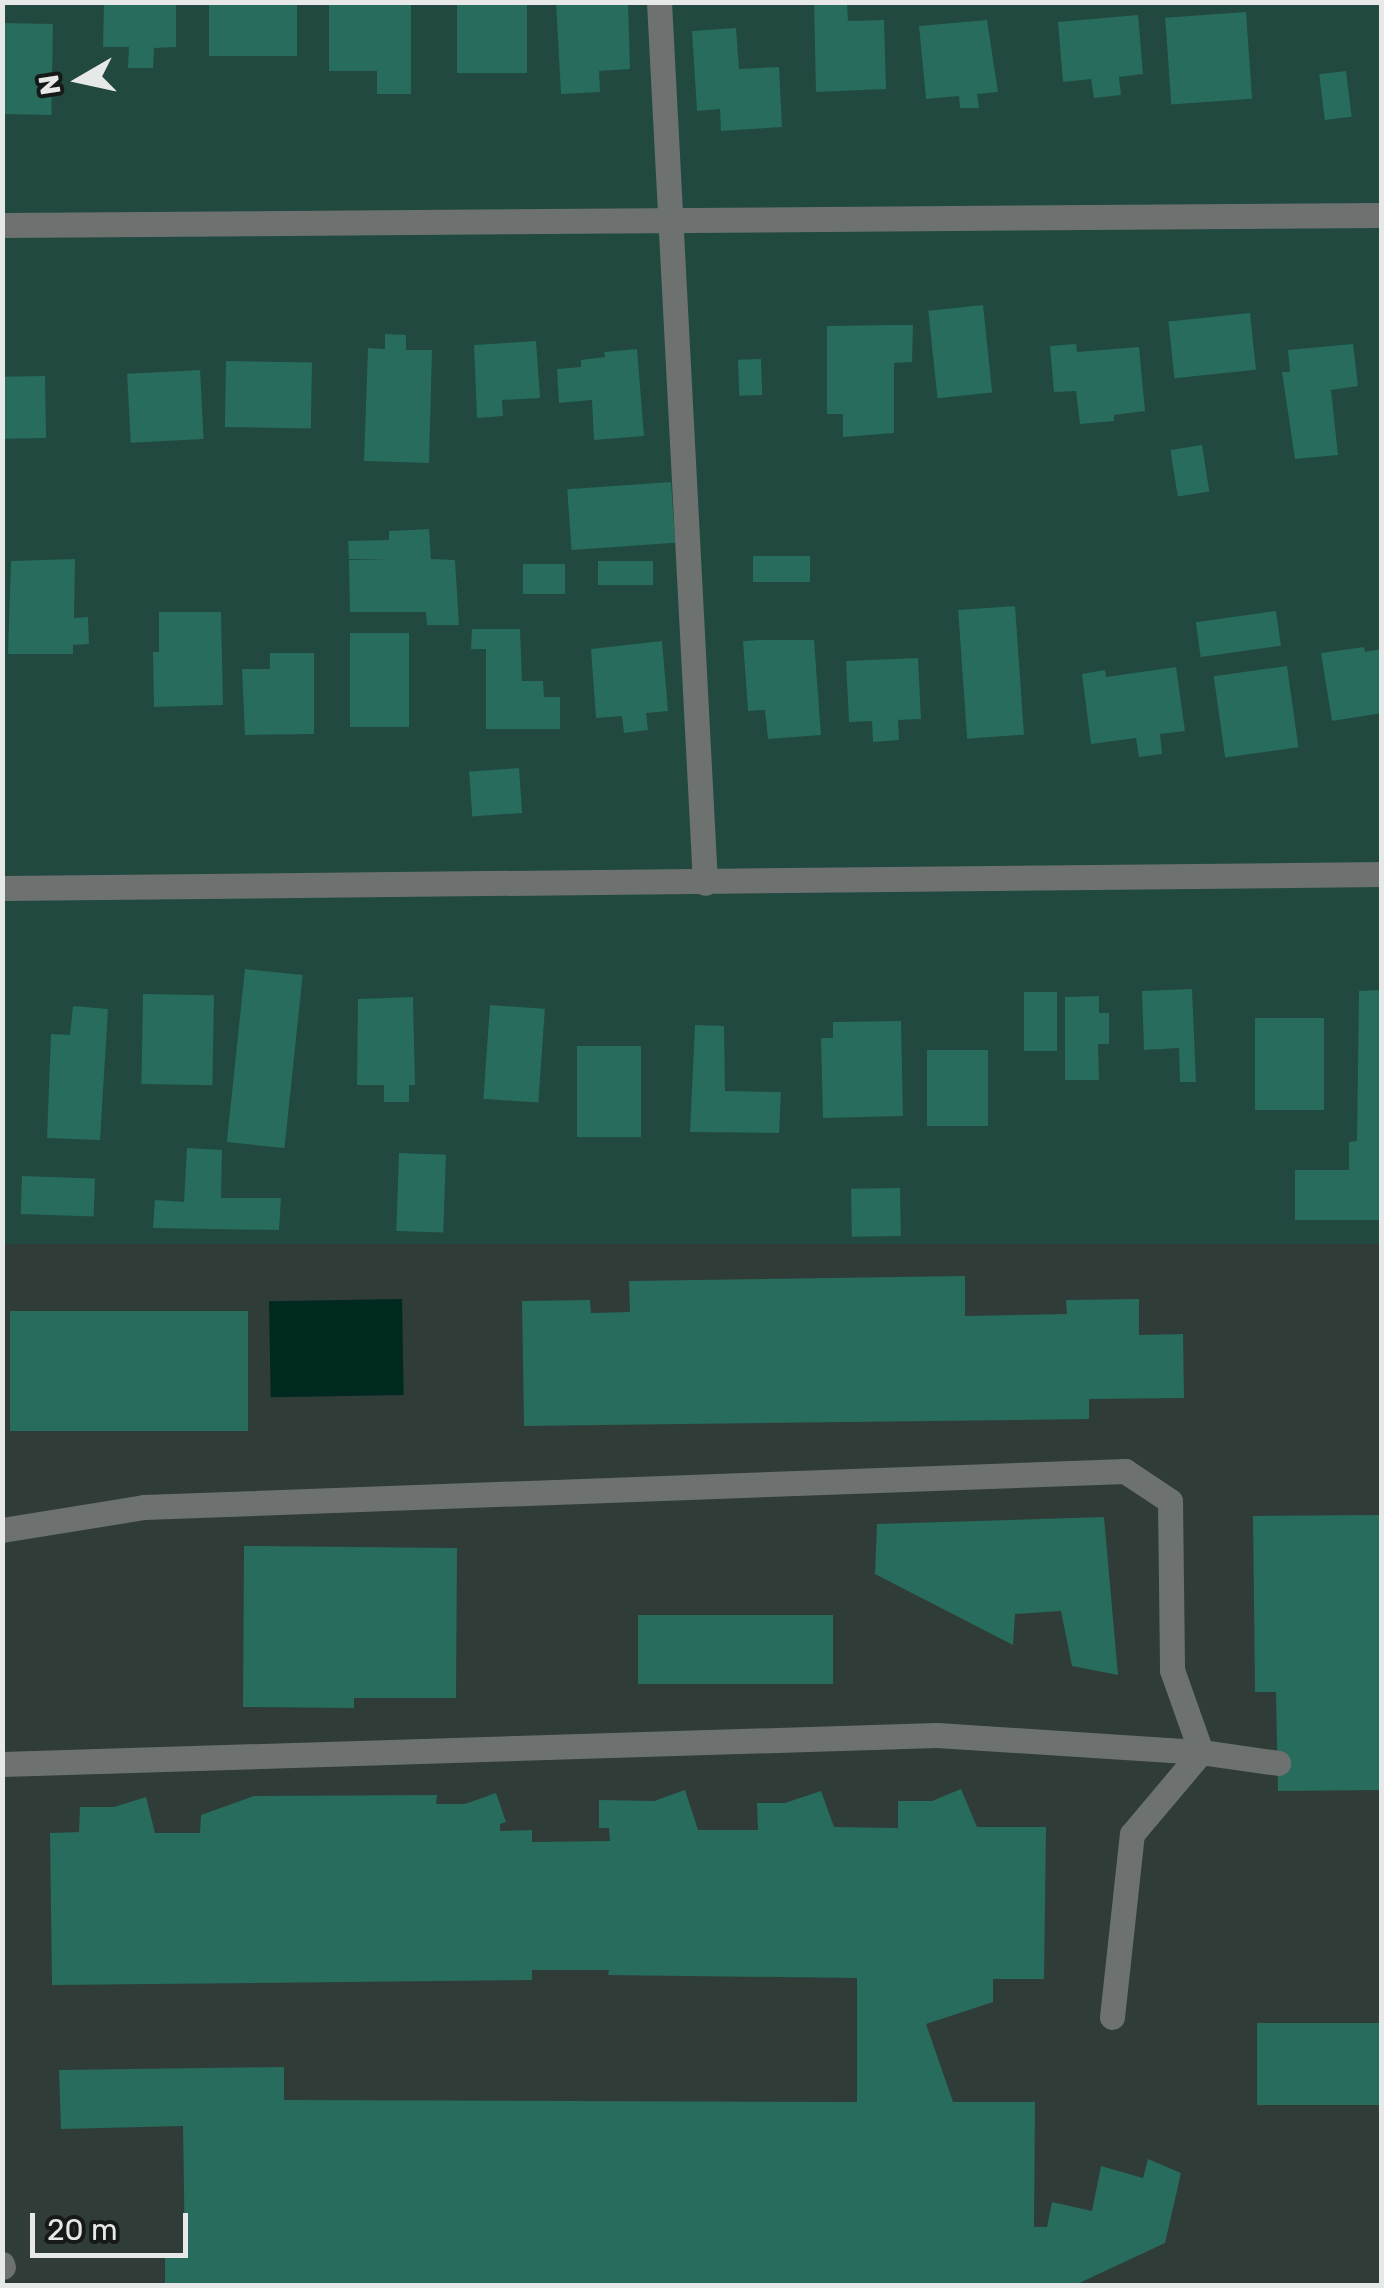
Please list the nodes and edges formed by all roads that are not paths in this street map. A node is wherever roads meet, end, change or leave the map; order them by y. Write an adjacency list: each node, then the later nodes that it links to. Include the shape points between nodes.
1 (660, 2): 3 (street)
2 (1382, 214): 3 (street)
3 (672, 220): 4 (street); 6 (street)
4 (2, 225)
5 (1382, 874): 6 (street)
6 (705, 883): 7 (street)
7 (2, 888)
8 (2, 1530): 9 (street, via 144,1507 1125,1471 1170,1501 1172,1670)
9 (1202, 1752): 10 (street); 11 (street, via 936,1736); 12 (street, via 1132,1834)
10 (1278, 1763)
11 (2, 1764)
12 (1112, 2017)

